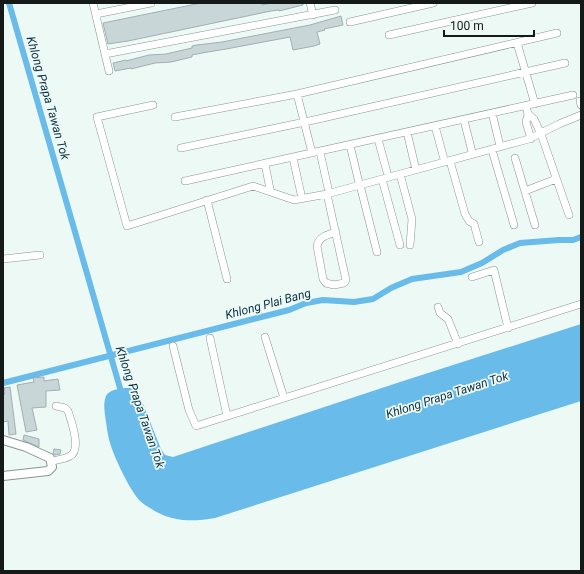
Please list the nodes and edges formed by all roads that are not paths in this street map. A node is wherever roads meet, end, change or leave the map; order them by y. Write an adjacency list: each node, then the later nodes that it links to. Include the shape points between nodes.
1 (93, 3): 7 (street)
2 (151, 3): 7 (street)
3 (310, 3): 8 (street)
4 (433, 3): 9 (street)
5 (532, 3): 11 (street)
6 (335, 10): 8 (street)
7 (96, 14): 13 (street)
8 (312, 14): 13 (street)
9 (350, 22)
10 (557, 33): 12 (street)
11 (389, 35)
12 (517, 43): 16 (street); 17 (street)
13 (105, 54): 15 (street)
14 (565, 63): 16 (street)
15 (109, 71)
16 (525, 72): 19 (street); 27 (street)
17 (297, 94): 25 (street); 27 (street)
18 (573, 95): 19 (street)
19 (535, 104): 21 (street)
20 (152, 105): 54 (street, via 97,117 127,226)
21 (526, 106): 22 (street); 23 (street)
22 (492, 113): 26 (street); 34 (street)
23 (528, 114): 30 (street, via 534,119); 31 (street, via 526,122)
24 (581, 116): 30 (street)
25 (175, 117)
26 (464, 120): 28 (street); 38 (street)
27 (305, 122): 35 (street); 37 (street)
28 (436, 126): 29 (street); 41 (street)
29 (407, 132): 32 (street); 43 (street)
30 (541, 134): 31 (street); 47 (street)
31 (531, 138): 36 (street)
32 (378, 139): 33 (street); 44 (street)
33 (350, 145): 37 (street); 49 (street)
34 (500, 146)
35 (181, 148)
36 (492, 150): 41 (street); 56 (street)
37 (316, 152): 39 (street); 51 (street)
38 (472, 152)
39 (293, 158): 42 (street); 53 (street)
40 (515, 158): 52 (street)
41 (447, 160): 45 (street); 59 (street, via 465,214 474,224)
42 (265, 164): 48 (street); 50 (street)
43 (415, 166)
44 (387, 172)
45 (400, 174): 46 (street); 61 (street, via 412,218)
46 (382, 179): 49 (street); 60 (street)
47 (556, 179): 52 (street); 55 (street)
48 (185, 181)
49 (360, 184): 51 (street); 62 (street)
50 (270, 189)
51 (327, 191): 54 (street, via 294,200 253,186); 58 (street)
52 (525, 191): 57 (street)
53 (300, 194)
54 (207, 200): 66 (street)
55 (569, 215)
56 (514, 225)
57 (535, 225)
58 (336, 232): 58 (street, via 322,237 317,246 324,279 334,285 346,280)
59 (480, 242)
60 (400, 245)
61 (410, 246)
62 (377, 252)
63 (38, 255): 64 (street)
64 (3, 259)
65 (472, 277): 69 (street, via 494,270)
66 (227, 279)
67 (581, 304): 69 (street)
68 (438, 307): 72 (street, via 448,319)
69 (508, 328): 72 (street)
70 (266, 337): 74 (street)
71 (210, 338): 76 (street)
72 (458, 344): 74 (street)
73 (173, 346): 76 (street, via 189,410 196,426)
74 (284, 398): 76 (street)
75 (56, 406): 78 (street, via 68,411 76,446 71,456)
76 (228, 416)
77 (3, 440): 78 (street, via 26,447)
78 (52, 461): 79 (street, via 52,467 48,471)
79 (3, 476)

